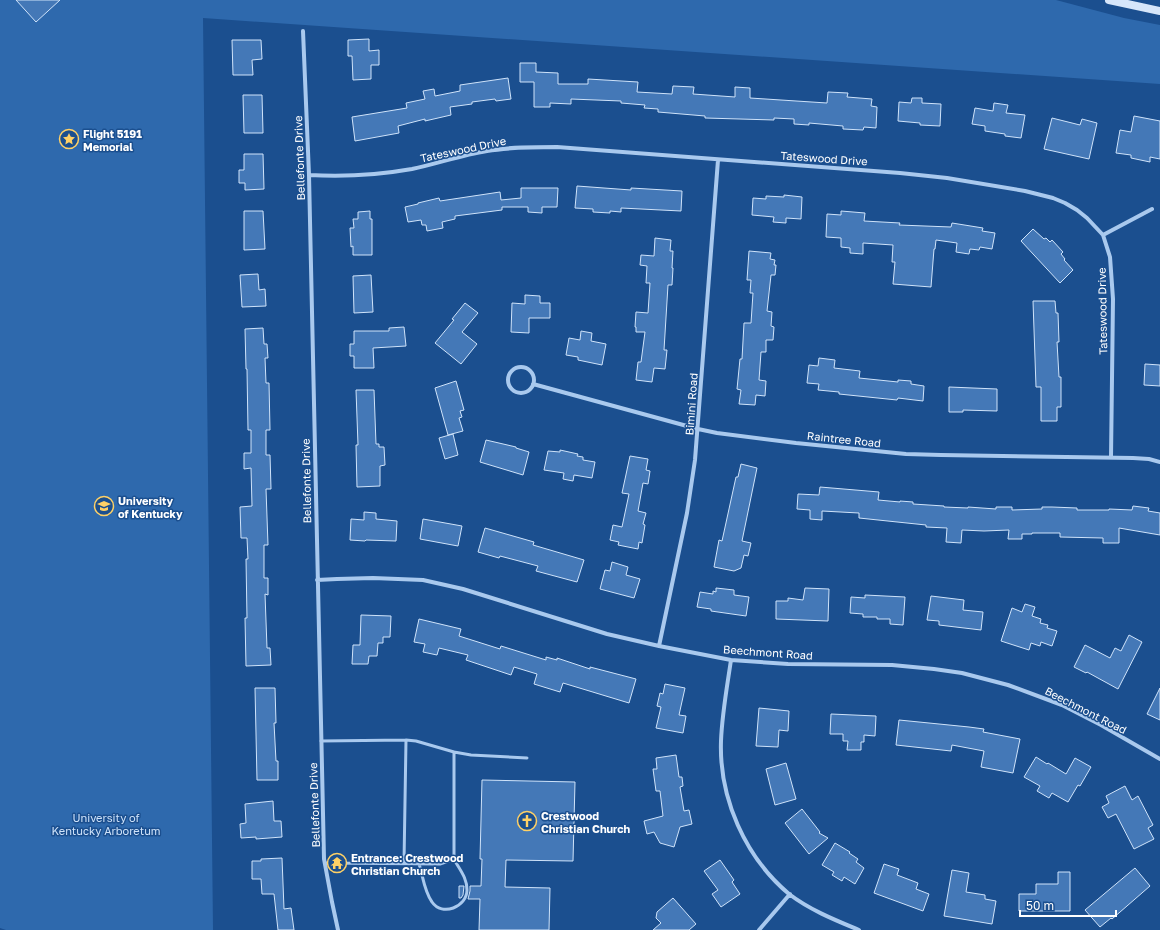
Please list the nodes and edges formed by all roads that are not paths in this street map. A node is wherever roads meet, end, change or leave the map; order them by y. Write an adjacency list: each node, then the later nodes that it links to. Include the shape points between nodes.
1 (1109, 0): 2 (main road)
2 (1160, 11)
3 (303, 31): 5 (street, Bellefonte Drive)
4 (718, 160): 5 (street, Tateswood Drive, via 557,147 510,148 393,172); 7 (street, Tateswood Drive, via 900,173 1025,191 1065,203 1087,218); 9 (street, Bimini Road)
5 (309, 175): 12 (street, Bellefonte Drive)
6 (1152, 209): 7 (street)
7 (1103, 235): 10 (street, Tateswood Drive, via 1110,257 1113,299)
8 (533, 384): 8 (street, via 532,372 525,368 516,368 508,377 509,386 515,392 524,393); 9 (street, Raintree Road)
9 (698, 429): 10 (street, Raintree Road, via 796,443 906,454); 13 (street, Bimini Road, via 690,500)
10 (1111, 457): 11 (street, Raintree Road)
11 (1160, 462)
12 (317, 580): 13 (street, Beechmont Road, via 423,580 463,589 607,634); 16 (street, Bellefonte Drive)
13 (659, 646): 14 (street, Beechmont Road)
14 (731, 660): 19 (street, Beechmont Road, via 892,665 962,673 1035,694 1100,725); 24 (street, via 721,742 727,795 744,839 759,862)
15 (406, 740): 16 (lane); 17 (lane); 22 (lane)
16 (321, 741): 21 (street, Bellefonte Drive)
17 (454, 752): 18 (lane); 20 (lane)
18 (527, 758)
19 (1160, 759)
20 (454, 859): 23 (lane, via 440,864); 23 (lane, via 463,873 467,891 462,903 452,909 442,910 432,903)
21 (325, 863): 22 (lane); 25 (street, Bellefonte Drive)
22 (404, 863): 23 (lane)
23 (419, 864)
24 (790, 894): 26 (street); 27 (street, via 818,912)
25 (338, 930)
26 (759, 930)
27 (859, 930)

